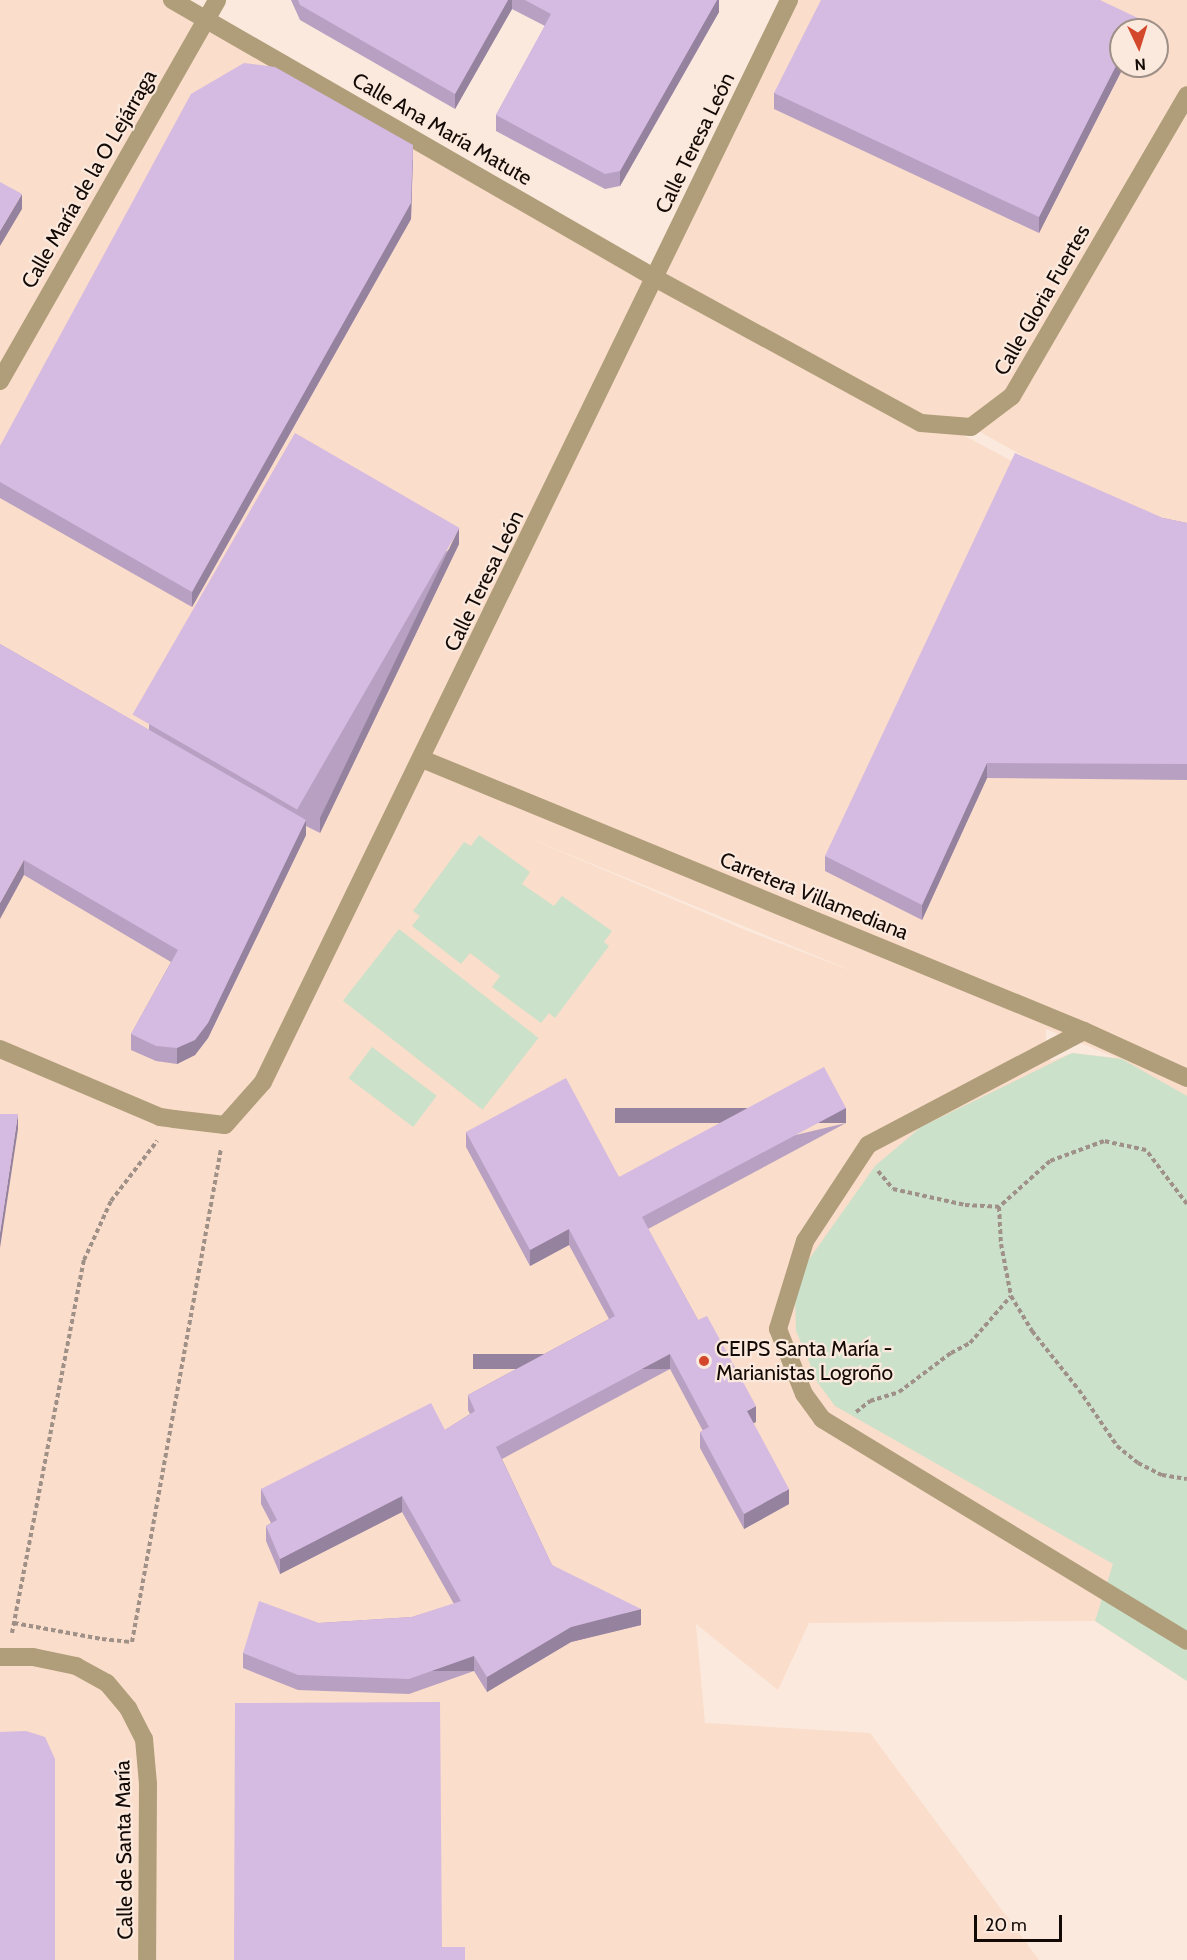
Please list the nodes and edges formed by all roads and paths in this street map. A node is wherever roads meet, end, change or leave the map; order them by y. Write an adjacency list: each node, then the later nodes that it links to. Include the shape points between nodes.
1 (172, 0): 4 (street, Calle Ana María Matute)
2 (217, 0): 4 (street, Calle María de la O Lejárraga)
3 (789, 0): 6 (street, Calle Teresa León)
4 (206, 19): 6 (street, Calle Ana María Matute); 7 (street, Calle María de la O Lejárraga)
5 (1187, 97): 6 (street, Calle Gloria Fuertes, via 1012,396 971,427 921,423)
6 (655, 278): 8 (street, Calle Teresa León)
7 (0, 381)
8 (422, 759): 9 (street, Carretera Villamediana); 13 (street, Calle Teresa León, via 264,1082)
9 (1084, 1031): 11 (street, Carretera Villamediana); 14 (street)
10 (0, 1049): 12 (street, via 160,1117)
11 (1187, 1078)
12 (174, 1119): 13 (street); 20 (path, via 111,1202 84,1260)
13 (225, 1125): 20 (path, via 132,1642)
14 (868, 1145): 16 (path, via 875,1166 893,1190 965,1205); 18 (street, via 805,1241 778,1329 804,1394 822,1419)
15 (1187, 1204): 16 (path, via 1146,1150 1104,1141 1050,1161)
16 (999, 1207): 17 (path)
17 (1011, 1296): 18 (path, via 970,1343 899,1392 870,1401); 19 (path, via 1032,1331 1117,1446 1162,1475)
18 (840, 1430): 21 (street)
19 (1187, 1479)
20 (14, 1623): 22 (path)
21 (1187, 1641)
22 (4, 1657): 23 (street, Calle de Santa María, via 33,1657 76,1666 107,1683 128,1708 144,1739 148,1784)
23 (147, 1960)

